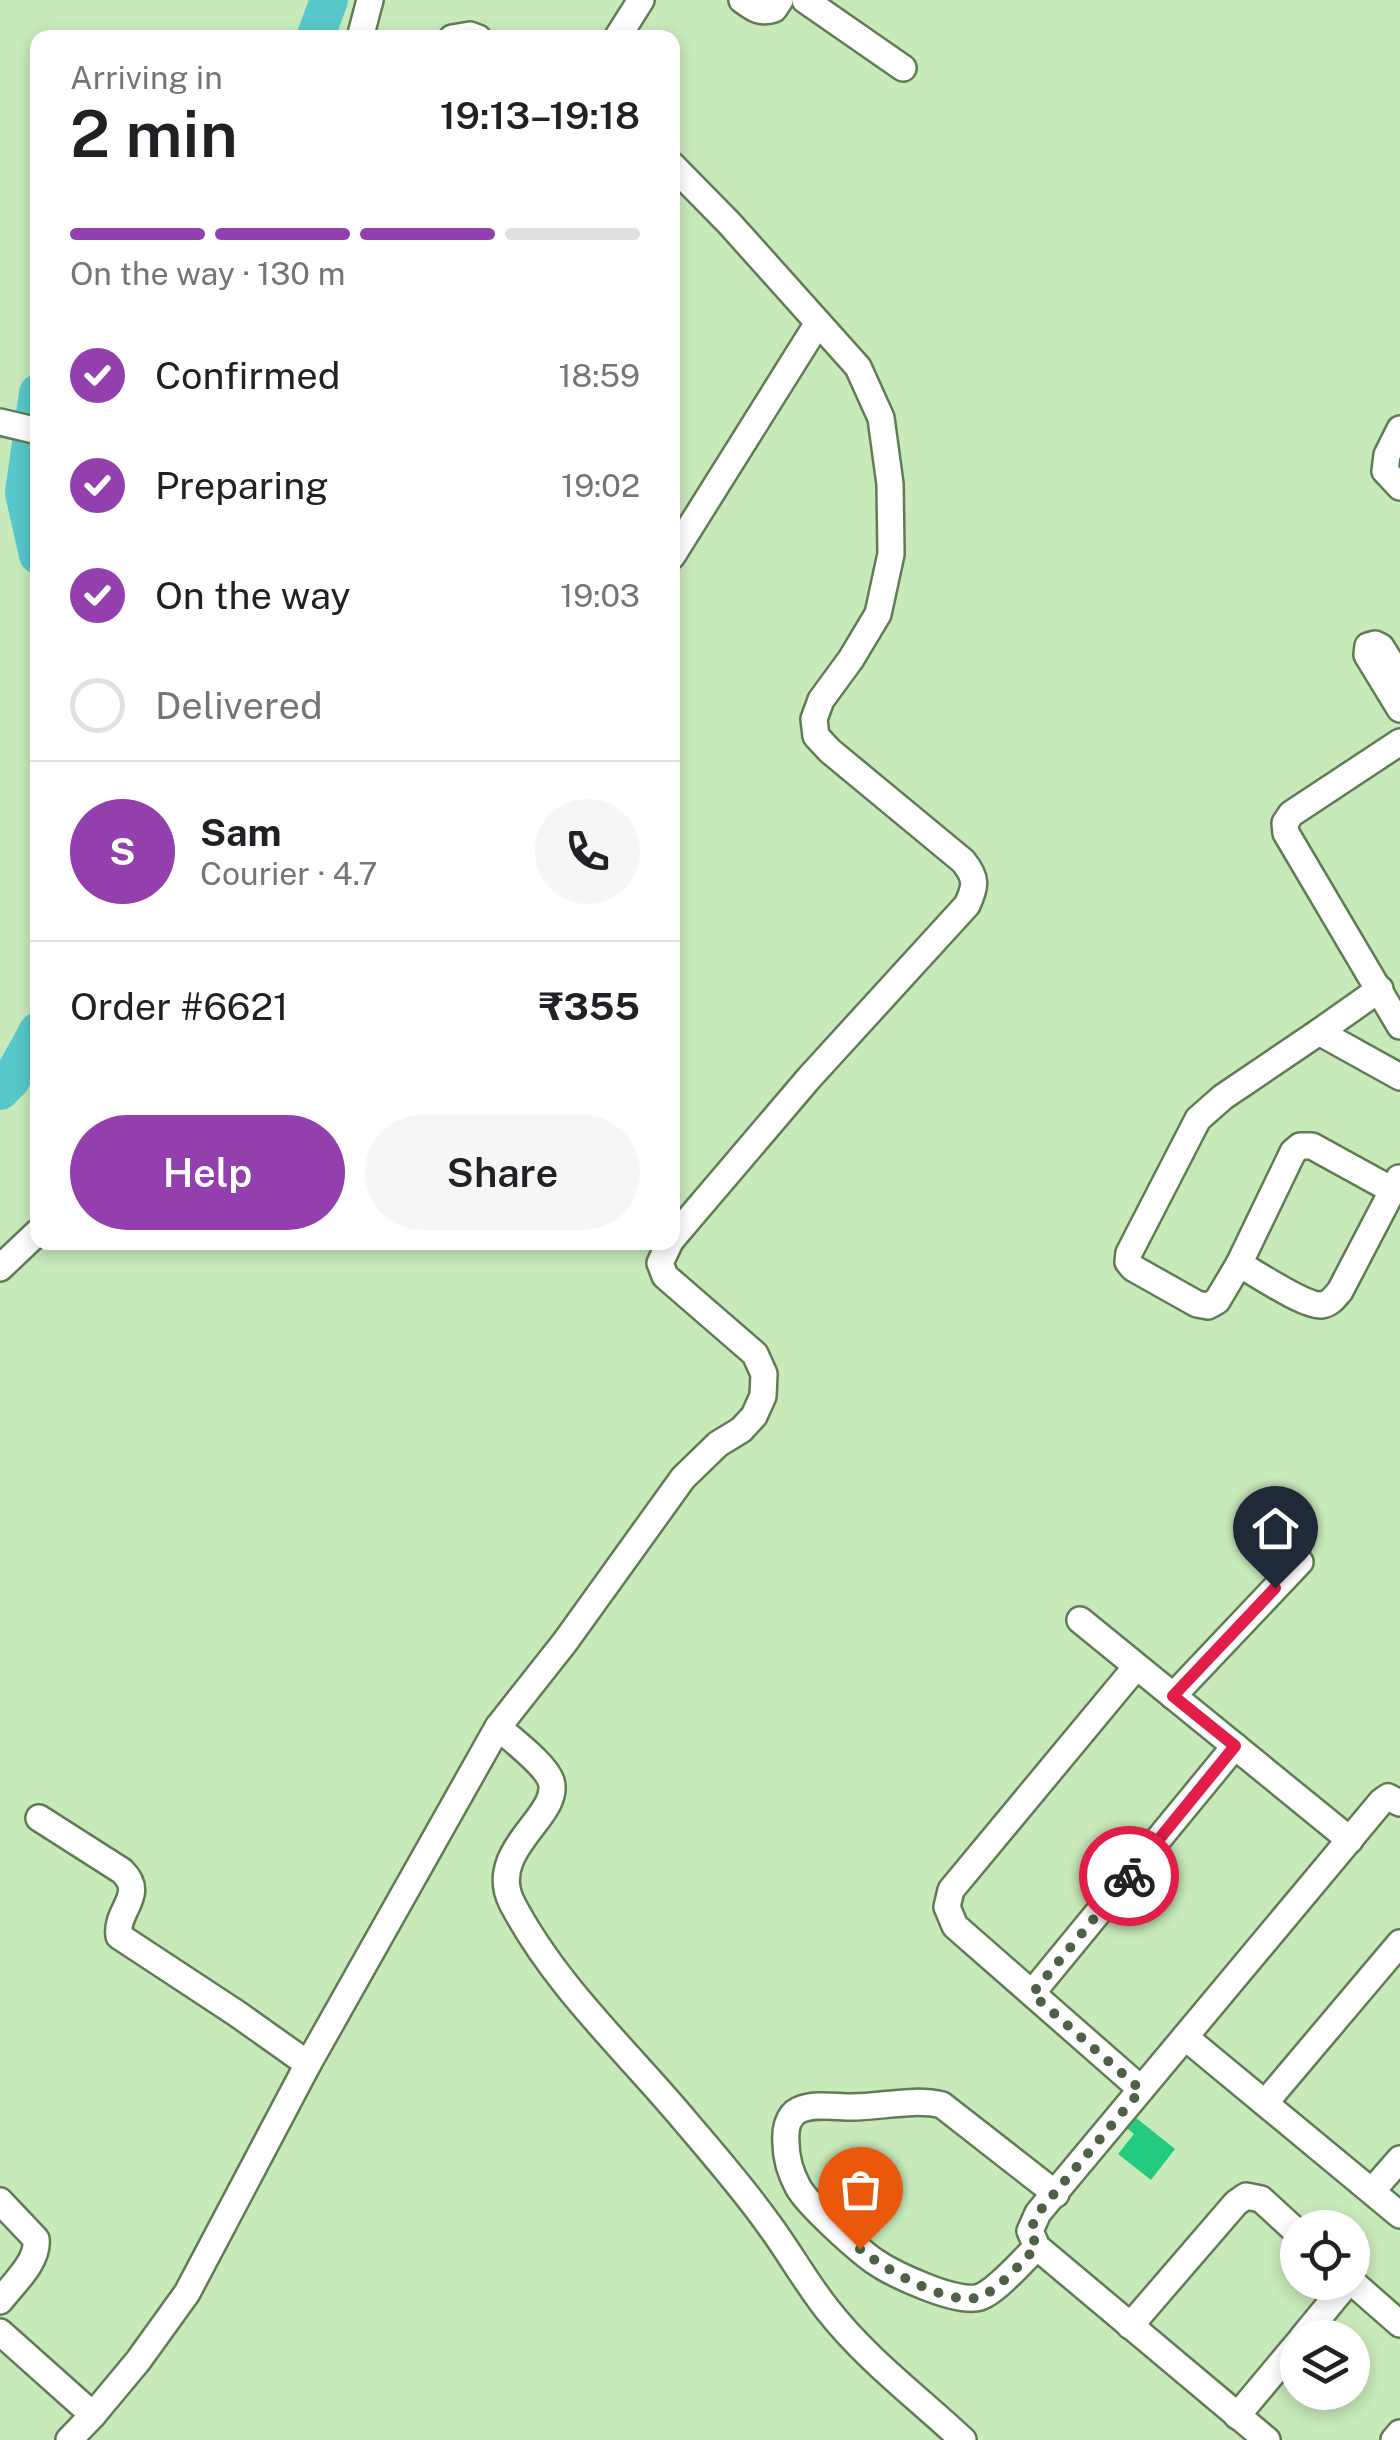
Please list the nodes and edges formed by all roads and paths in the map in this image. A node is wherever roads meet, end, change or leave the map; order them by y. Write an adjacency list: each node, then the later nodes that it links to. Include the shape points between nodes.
1 (370, 0): 6 (street)
2 (641, 0): 7 (street)
3 (742, 0): 4 (street, via 765,12)
4 (780, 0)
5 (806, 0): 8 (street)
6 (362, 30)
7 (622, 30)
8 (903, 68)
9 (680, 174): 10 (street)
10 (818, 323): 15 (street); 24 (street, via 858,367 881,418 892,554 878,614 821,700 816,736 963,861 974,890)
11 (0, 422): 12 (street)
12 (30, 429)
13 (1400, 429): 14 (street, via 1385,472)
14 (1400, 487)
15 (680, 543)
16 (1400, 677): 17 (street, via 1380,647 1368,646)
17 (1400, 709)
18 (1400, 742): 19 (street, via 1285,823)
19 (1380, 989): 20 (street); 21 (street)
20 (1400, 1026)
21 (1319, 1032): 22 (street); 27 (street, via 1198,1119 1128,1262 1208,1306)
22 (1400, 1077)
23 (1396, 1183): 27 (street, via 1300,1146); 27 (street, via 1330,1302 1305,1302)
24 (680, 1230)
25 (30, 1240): 28 (street)
26 (666, 1250): 33 (street, via 660,1263 665,1276 754,1354 764,1374 763,1396 741,1430 683,1478)
27 (1239, 1264)
28 (0, 1268)
29 (1300, 1562): 32 (street)
30 (1080, 1620): 31 (street)
31 (1136, 1666): 32 (street); 39 (street, via 951,1890 947,1907 955,1926)
32 (1173, 1696): 34 (street)
33 (498, 1727): 41 (street); 63 (street, via 550,1777 548,1802 506,1873 512,1902 544,1954 764,2218 827,2310)
34 (1235, 1746): 37 (street); 39 (street)
35 (1400, 1803): 37 (street, via 1388,1797 1381,1802)
36 (39, 1818): 41 (street, via 129,1878 120,1936)
37 (1350, 1840): 40 (street)
38 (1400, 1943): 43 (street)
39 (1032, 1994): 42 (street)
40 (1185, 2037): 42 (street); 43 (street)
41 (308, 2064): 59 (street, via 187,2292)
42 (1141, 2090): 46 (street)
43 (1265, 2103): 45 (street)
44 (1400, 2159): 45 (street)
45 (1372, 2191): 48 (street)
46 (1056, 2194): 50 (street, via 1030,2231); 50 (street, via 942,2105 815,2106 796,2111 788,2122 786,2156 799,2190 877,2263 955,2298 979,2298)
47 (0, 2201): 53 (street, via 38,2247)
48 (1400, 2214)
49 (1280, 2217): 56 (street, via 1260,2199 1246,2196 1236,2203)
50 (1037, 2247): 56 (street)
51 (1370, 2299): 55 (street)
52 (1335, 2300): 54 (street)
53 (0, 2301)
54 (1317, 2320)
55 (1400, 2324)
56 (1130, 2326): 60 (street)
57 (0, 2332): 59 (street)
58 (1280, 2365): 60 (street)
59 (93, 2414): 62 (street)
60 (1237, 2416): 64 (street)
61 (1400, 2433): 65 (street)
62 (68, 2440)
63 (963, 2440)
64 (1267, 2440)
65 (1394, 2440)

